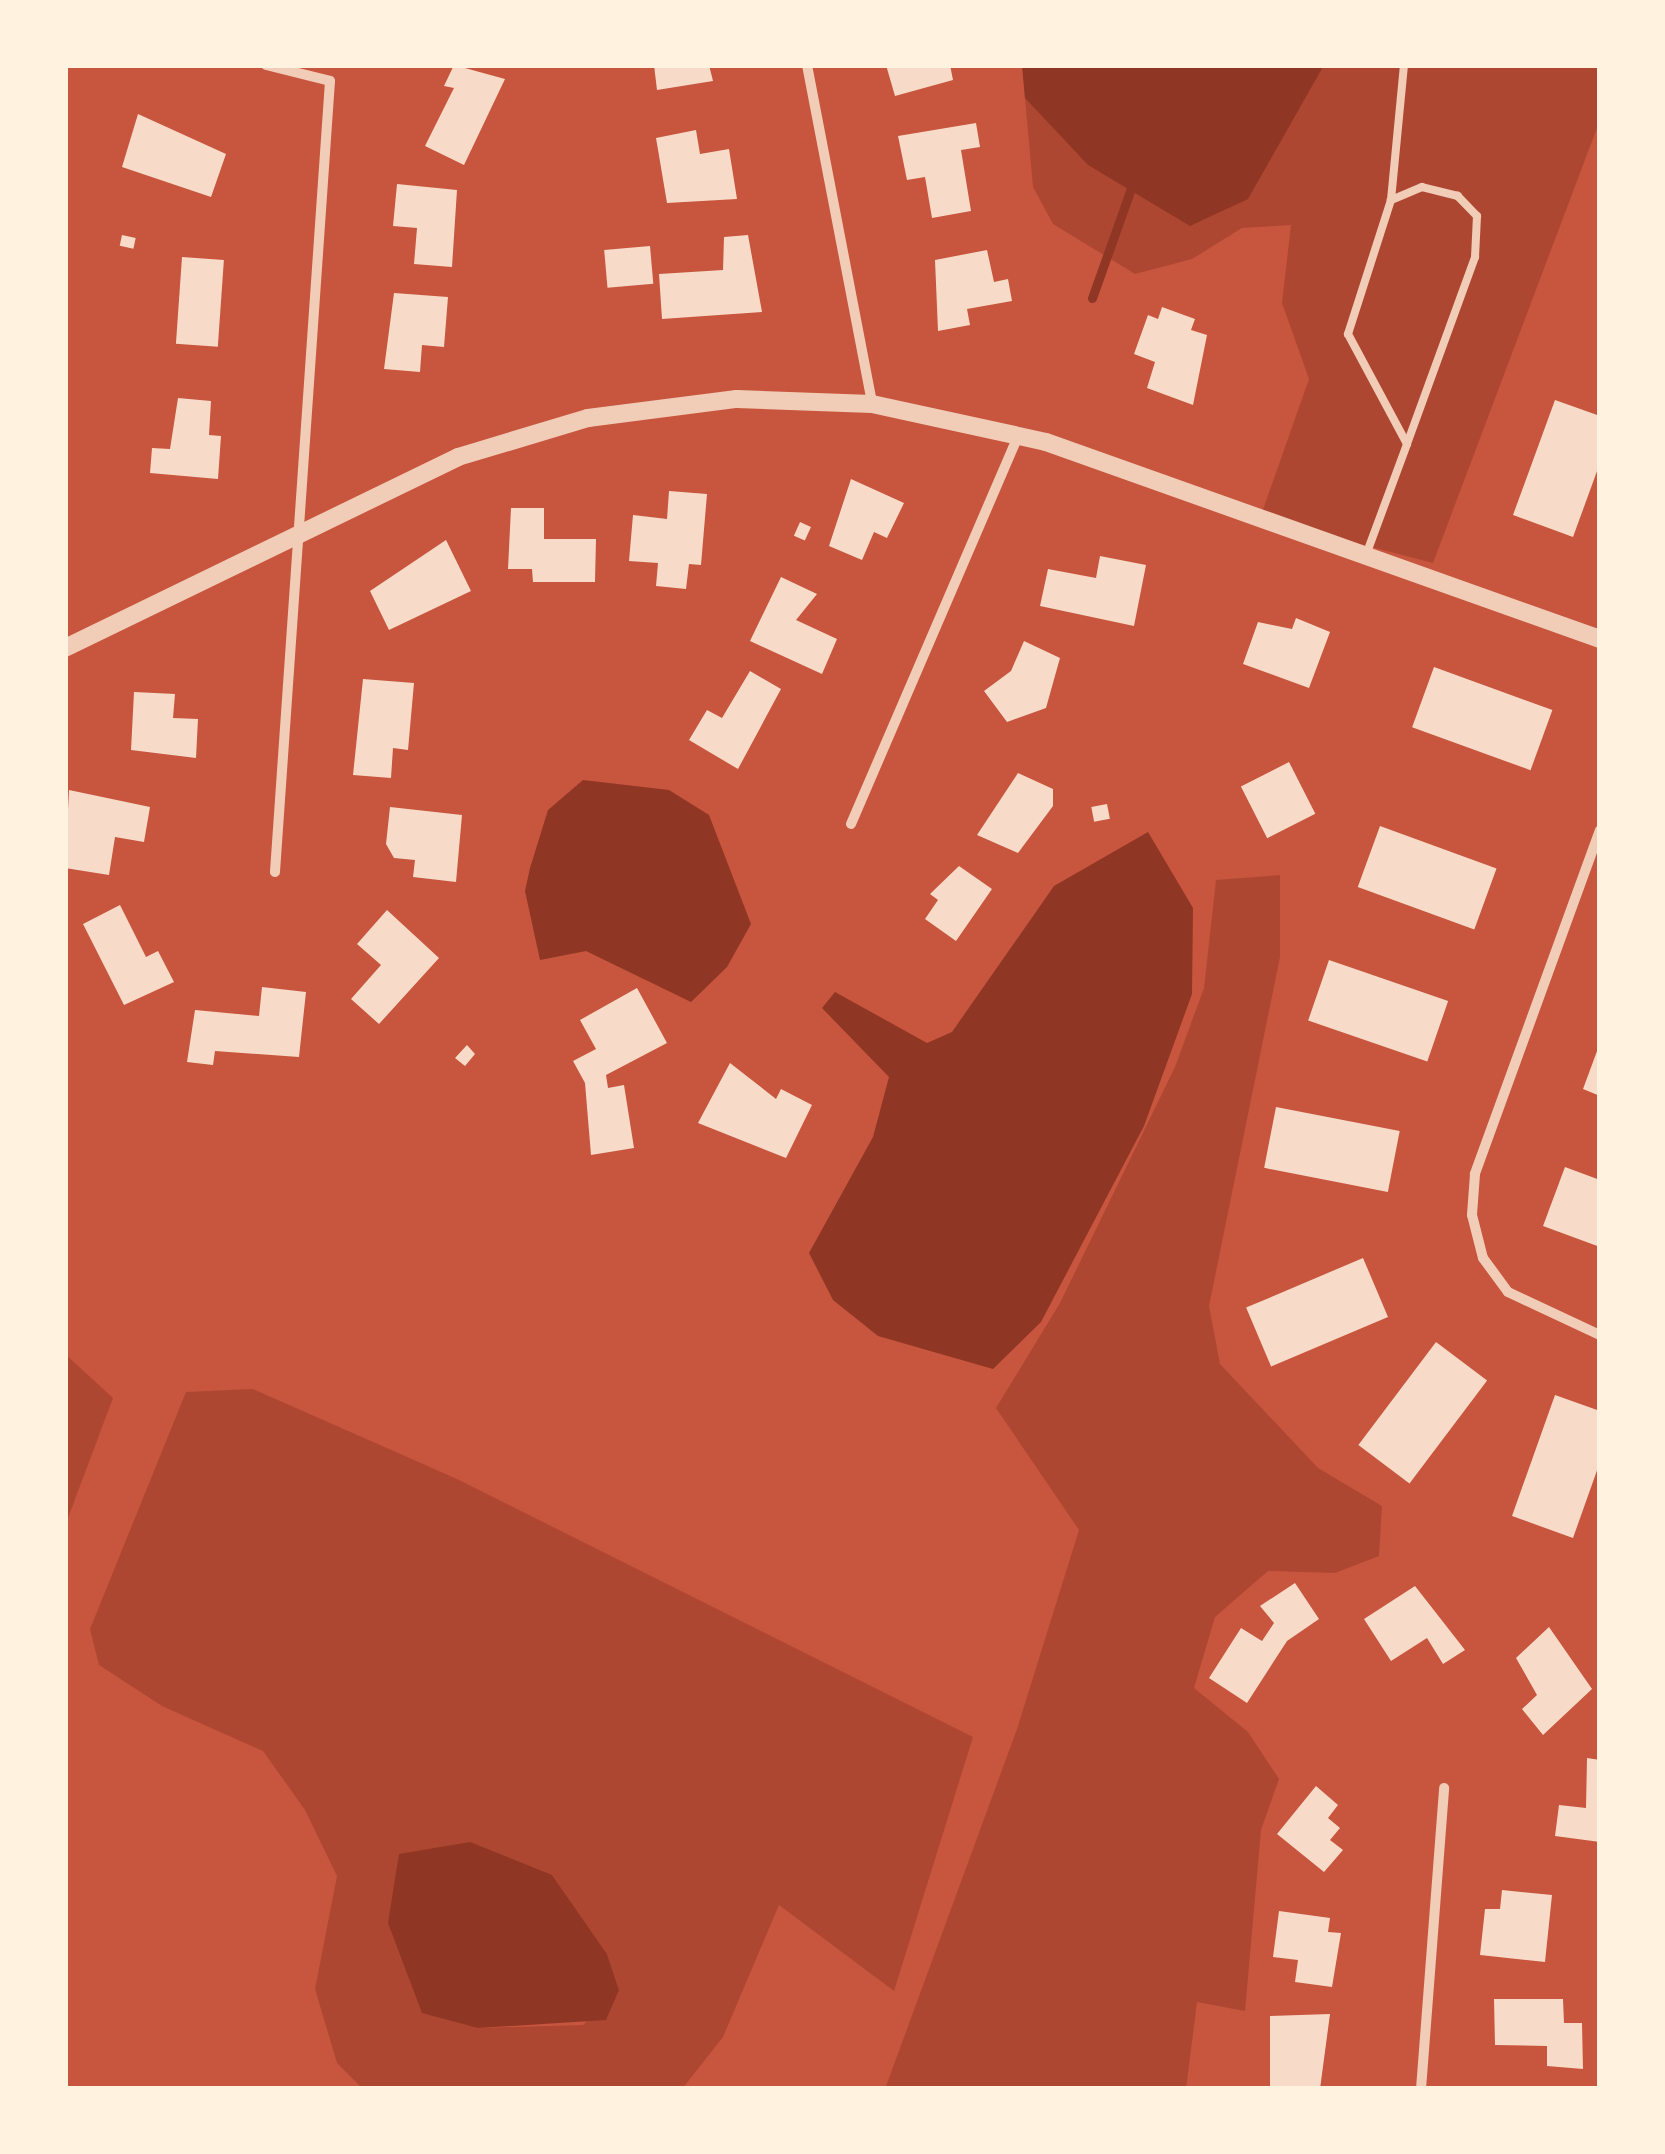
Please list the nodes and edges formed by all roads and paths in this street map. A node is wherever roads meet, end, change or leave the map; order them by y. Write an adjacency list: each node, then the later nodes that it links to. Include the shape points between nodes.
1 (266, 65): 8 (street, via 330,81)
2 (807, 65): 5 (street)
3 (1404, 65): 4 (lane)
4 (1391, 200): 7 (lane, via 1348,334); 7 (lane, via 1422,186 1458,196 1477,216 1475,257)
5 (872, 404): 6 (street); 8 (street, via 736,398 588,418 458,457)
6 (1016, 441): 9 (street, via 1046,442); 12 (street)
7 (1407, 444): 9 (lane)
8 (298, 533): 11 (street); 14 (street)
9 (1366, 556): 10 (street)
10 (1600, 639)
11 (65, 648)
12 (852, 824)
13 (1600, 830): 15 (street, via 1476,1174 1472,1215 1482,1258 1508,1292)
14 (275, 872)
15 (1600, 1335)
16 (1444, 1788): 17 (street)
17 (1421, 2089)

